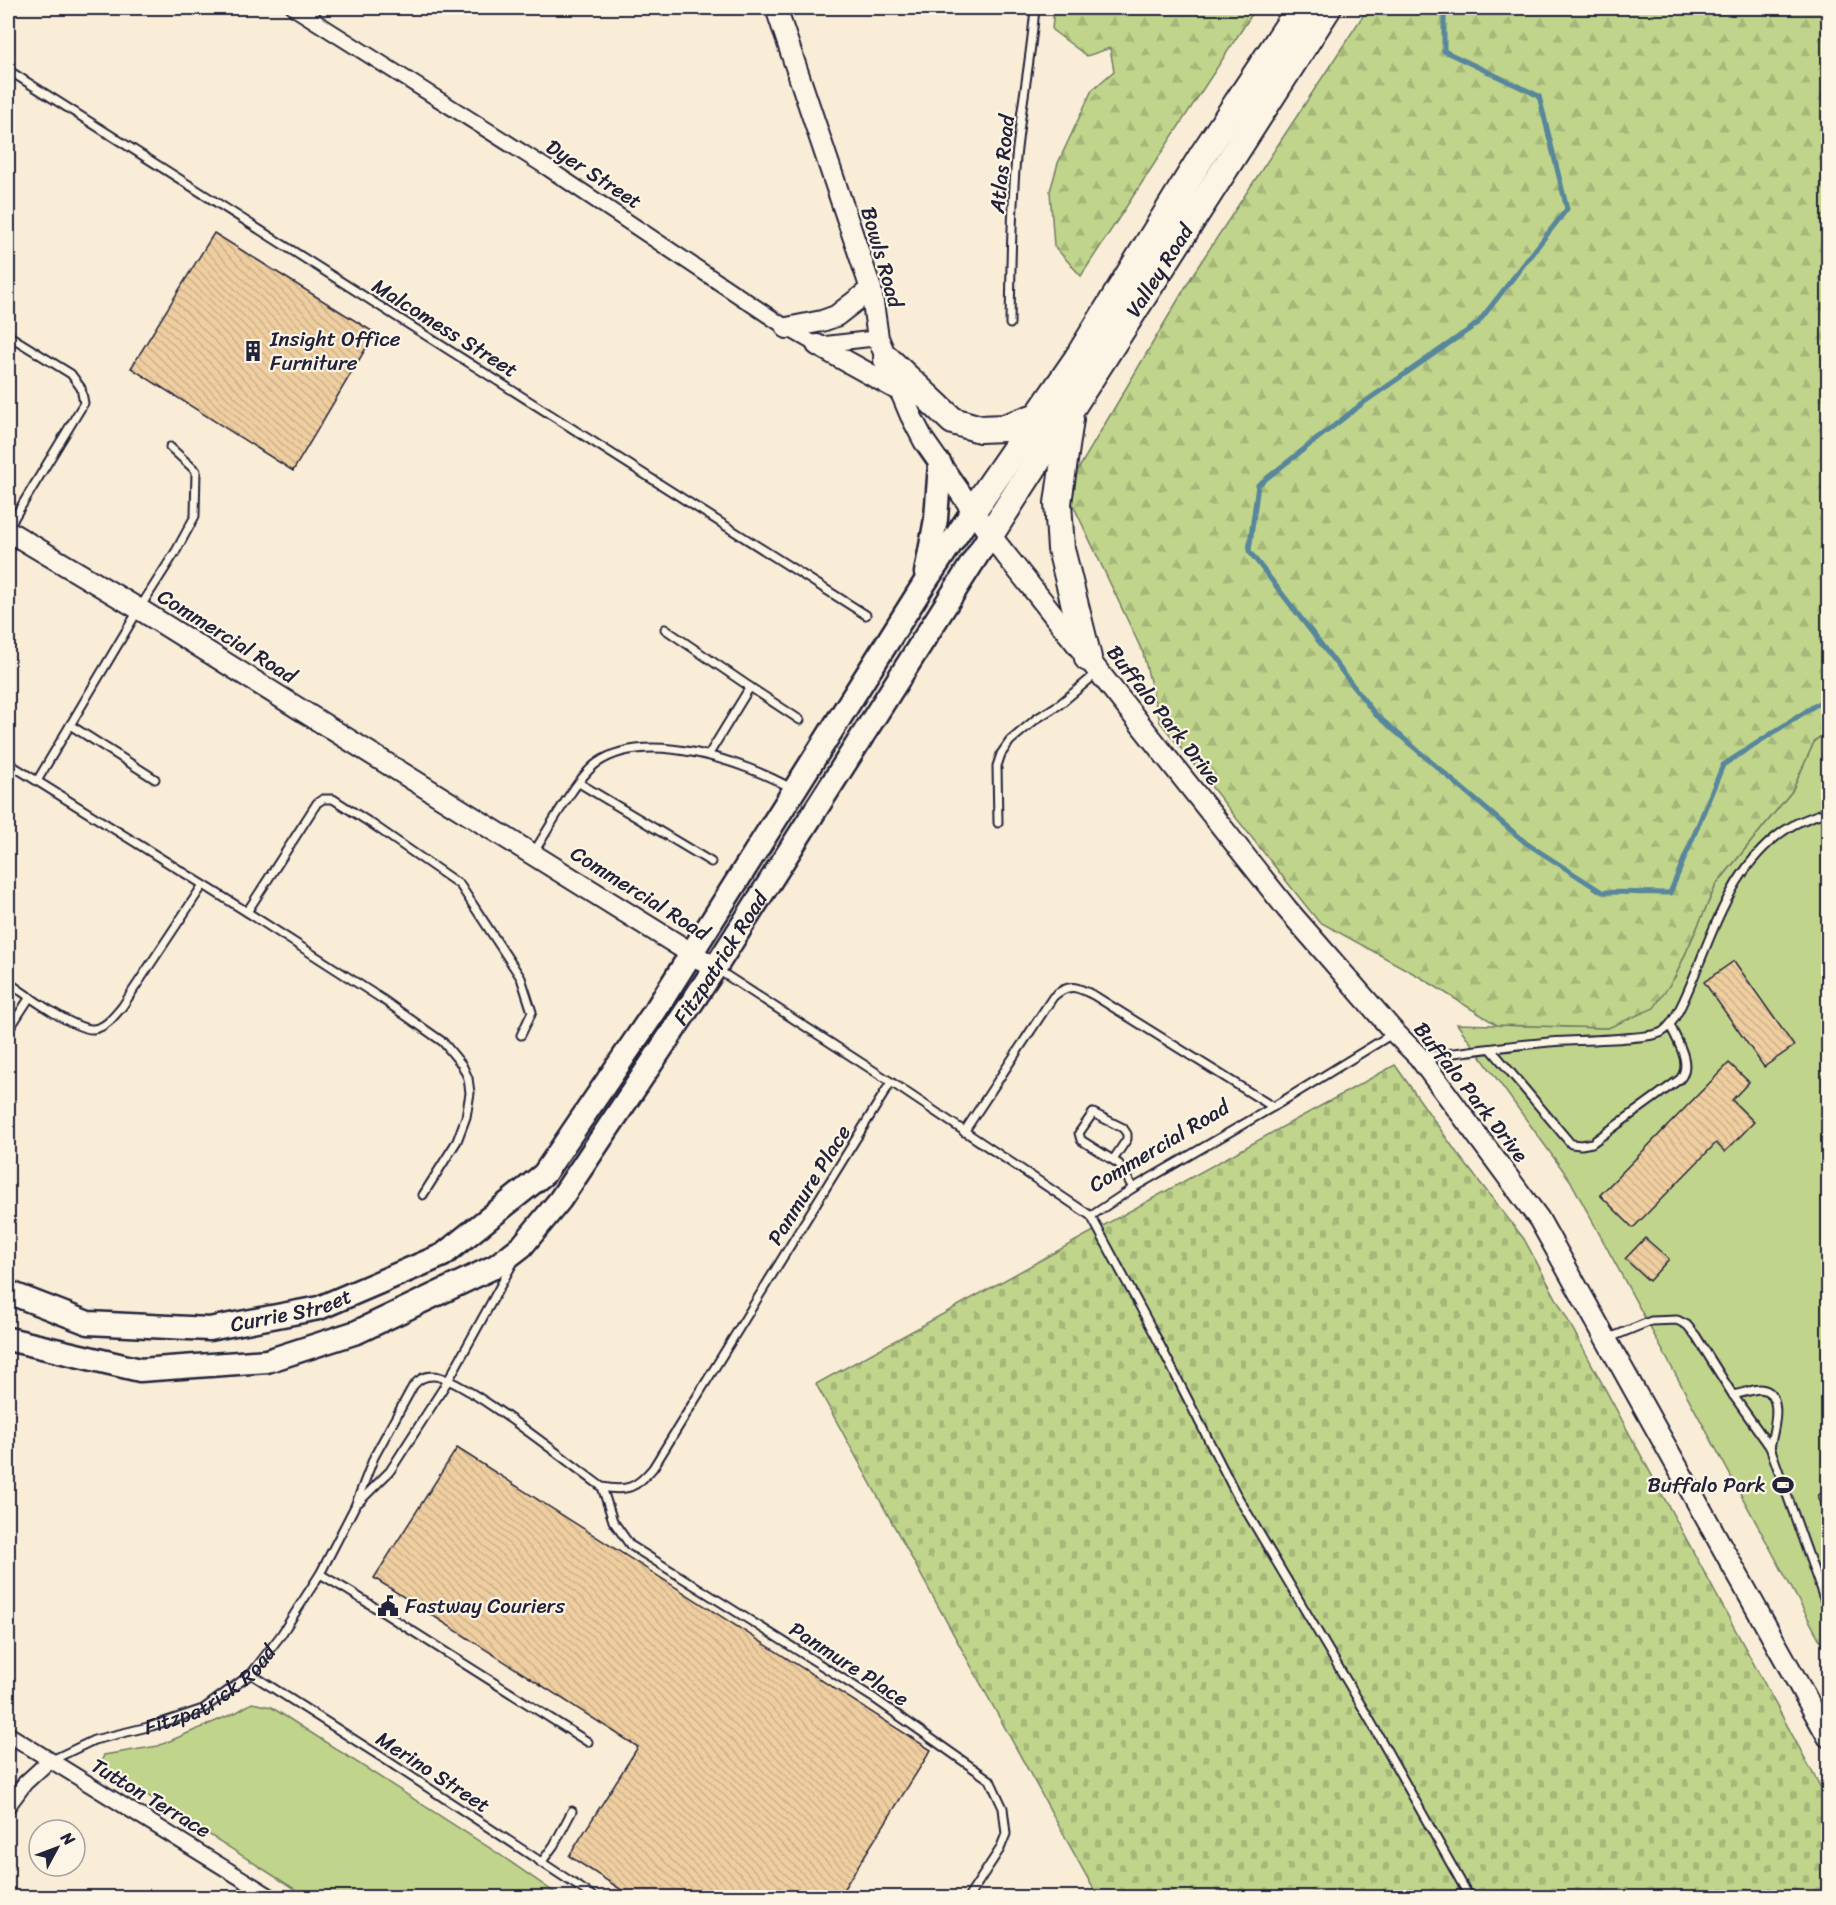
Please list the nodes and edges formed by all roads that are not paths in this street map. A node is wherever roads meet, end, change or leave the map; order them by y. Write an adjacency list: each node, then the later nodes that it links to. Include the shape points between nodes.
1 (294, 8): 6 (street, Dyer Street)
2 (776, 8): 8 (street, Bowls Road)
3 (1035, 8): 9 (lane, Atlas Road, via 1016,157)
4 (1300, 8): 16 (highway, Valley Road)
5 (1328, 8): 15 (highway, Valley Road)
6 (315, 13): 10 (street, Dyer Street)
7 (8, 70): 24 (lane, Malcomess Street)
8 (871, 289): 10 (street, via 836,316); 13 (street, Bowls Road)
9 (1010, 324)
10 (787, 328): 12 (street, Dyer Street)
11 (8, 335): 20 (lane, via 71,374 81,388 84,403)
12 (817, 345): 13 (street); 14 (street)
13 (883, 349): 14 (street, Bowls Road); 16 (highway, via 953,421 980,429 1004,428)
14 (902, 392): 18 (street, Bowls Road, via 924,441)
15 (1073, 407): 21 (highway, Valley Road); 26 (highway, via 1058,503 1061,549)
16 (1038, 416): 19 (highway, Valley Road)
17 (170, 447): 23 (lane, via 196,471 195,516)
18 (940, 465): 19 (street, Bowls Road); 22 (main road, via 936,519)
19 (974, 509): 21 (street, Bowls Road); 22 (main road, Fitzpatrick Road)
20 (8, 530): 23 (street, Commercial Road)
21 (990, 535): 26 (street, Buffalo Park Drive); 43 (main road, Fitzpatrick Road)
22 (924, 584): 35 (main road, Fitzpatrick Road)
23 (139, 609): 29 (lane); 38 (street, Commercial Road)
24 (866, 615)
25 (665, 630): 27 (lane)
26 (1094, 665): 37 (lane, via 1060,704 1010,741 1001,754 997,766); 48 (street, Buffalo Park Drive, via 1287,909)
27 (750, 687): 28 (lane); 30 (lane)
28 (800, 720)
29 (70, 725): 32 (lane); 33 (lane)
30 (709, 754): 34 (lane, via 643,749 613,754 596,764); 35 (lane, via 767,774)
31 (8, 763): 33 (lane)
32 (155, 779)
33 (37, 781): 40 (lane)
34 (579, 783): 38 (lane); 39 (lane)
35 (795, 790): 42 (main road, Fitzpatrick Road)
36 (1828, 811): 46 (lane, via 1795,824 1767,845 1741,874)
37 (998, 823)
38 (532, 854): 42 (street, Commercial Road)
39 (711, 862)
40 (203, 885): 41 (lane); 45 (lane, via 122,1007 107,1023 94,1029 80,1027)
41 (247, 912): 49 (lane, via 317,803 333,800 460,885 521,978 532,1012); 58 (lane, via 443,1042 462,1065 470,1093 466,1117 457,1141)
42 (691, 954): 43 (street, Commercial Road); 56 (main road, Fitzpatrick Road)
43 (715, 968): 52 (lane, Commercial Road); 60 (main road, Fitzpatrick Road, via 561,1200)
44 (8, 982): 45 (lane)
45 (30, 997): 47 (lane)
46 (1670, 1025): 50 (lane, via 1653,1035); 50 (lane, via 1686,1064 1685,1073 1592,1143 1581,1145 1571,1144)
47 (8, 1031)
48 (1395, 1033): 51 (street, Buffalo Park Drive); 53 (lane, Commercial Road)
49 (521, 1035)
50 (1491, 1049): 51 (lane)
51 (1419, 1057): 63 (street, Buffalo Park Drive, via 1539,1218)
52 (891, 1082): 54 (lane, Commercial Road); 67 (lane, Panmure Place, via 653,1468 639,1485 618,1490)
53 (1273, 1107): 54 (lane, via 1078,987 1060,990 1053,997); 57 (lane, Commercial Road)
54 (964, 1132): 59 (lane, Commercial Road)
55 (1113, 1160): 55 (lane, via 1079,1137 1093,1113 1128,1134); 57 (lane)
56 (544, 1174): 61 (main road, Currie Street, via 443,1255 319,1308 209,1329 88,1323)
57 (1134, 1188): 59 (lane, Commercial Road)
58 (423, 1194)
59 (1091, 1216): 82 (lane, via 1235,1492)
60 (522, 1246): 62 (main road, Currie Street, via 496,1266 357,1332 267,1361 140,1370); 64 (lane, Fitzpatrick Road)
61 (8, 1292)
62 (8, 1339)
63 (1607, 1339): 65 (lane, via 1651,1321 1677,1320 1696,1336); 73 (street, Buffalo Park Drive)
64 (449, 1379): 67 (lane); 68 (lane, Fitzpatrick Road, via 390,1470); 68 (lane, Fitzpatrick Road, via 434,1375 420,1378 413,1386 374,1457)
65 (1733, 1395): 66 (lane); 66 (lane, via 1759,1389 1773,1397 1776,1421)
66 (1770, 1447): 70 (lane)
67 (602, 1487): 81 (lane, Panmure Place, via 613,1521 630,1545 875,1700 990,1780 1004,1808 1006,1834)
68 (355, 1506): 69 (lane, Fitzpatrick Road)
69 (320, 1574): 71 (lane, Fitzpatrick Road); 74 (lane)
70 (1828, 1610)
71 (251, 1674): 75 (lane, Fitzpatrick Road, via 203,1709 94,1740); 78 (lane, Merino Street)
72 (8, 1734): 75 (street, Tutton Terrace)
73 (1828, 1737)
74 (588, 1742)
75 (49, 1761): 76 (street, Fitzpatrick Road); 79 (street, Tutton Terrace)
76 (8, 1806)
77 (572, 1811): 78 (lane)
78 (541, 1863): 80 (lane, Merino Street)
79 (273, 1898)
80 (596, 1898)
81 (968, 1898)
82 (1470, 1898)

